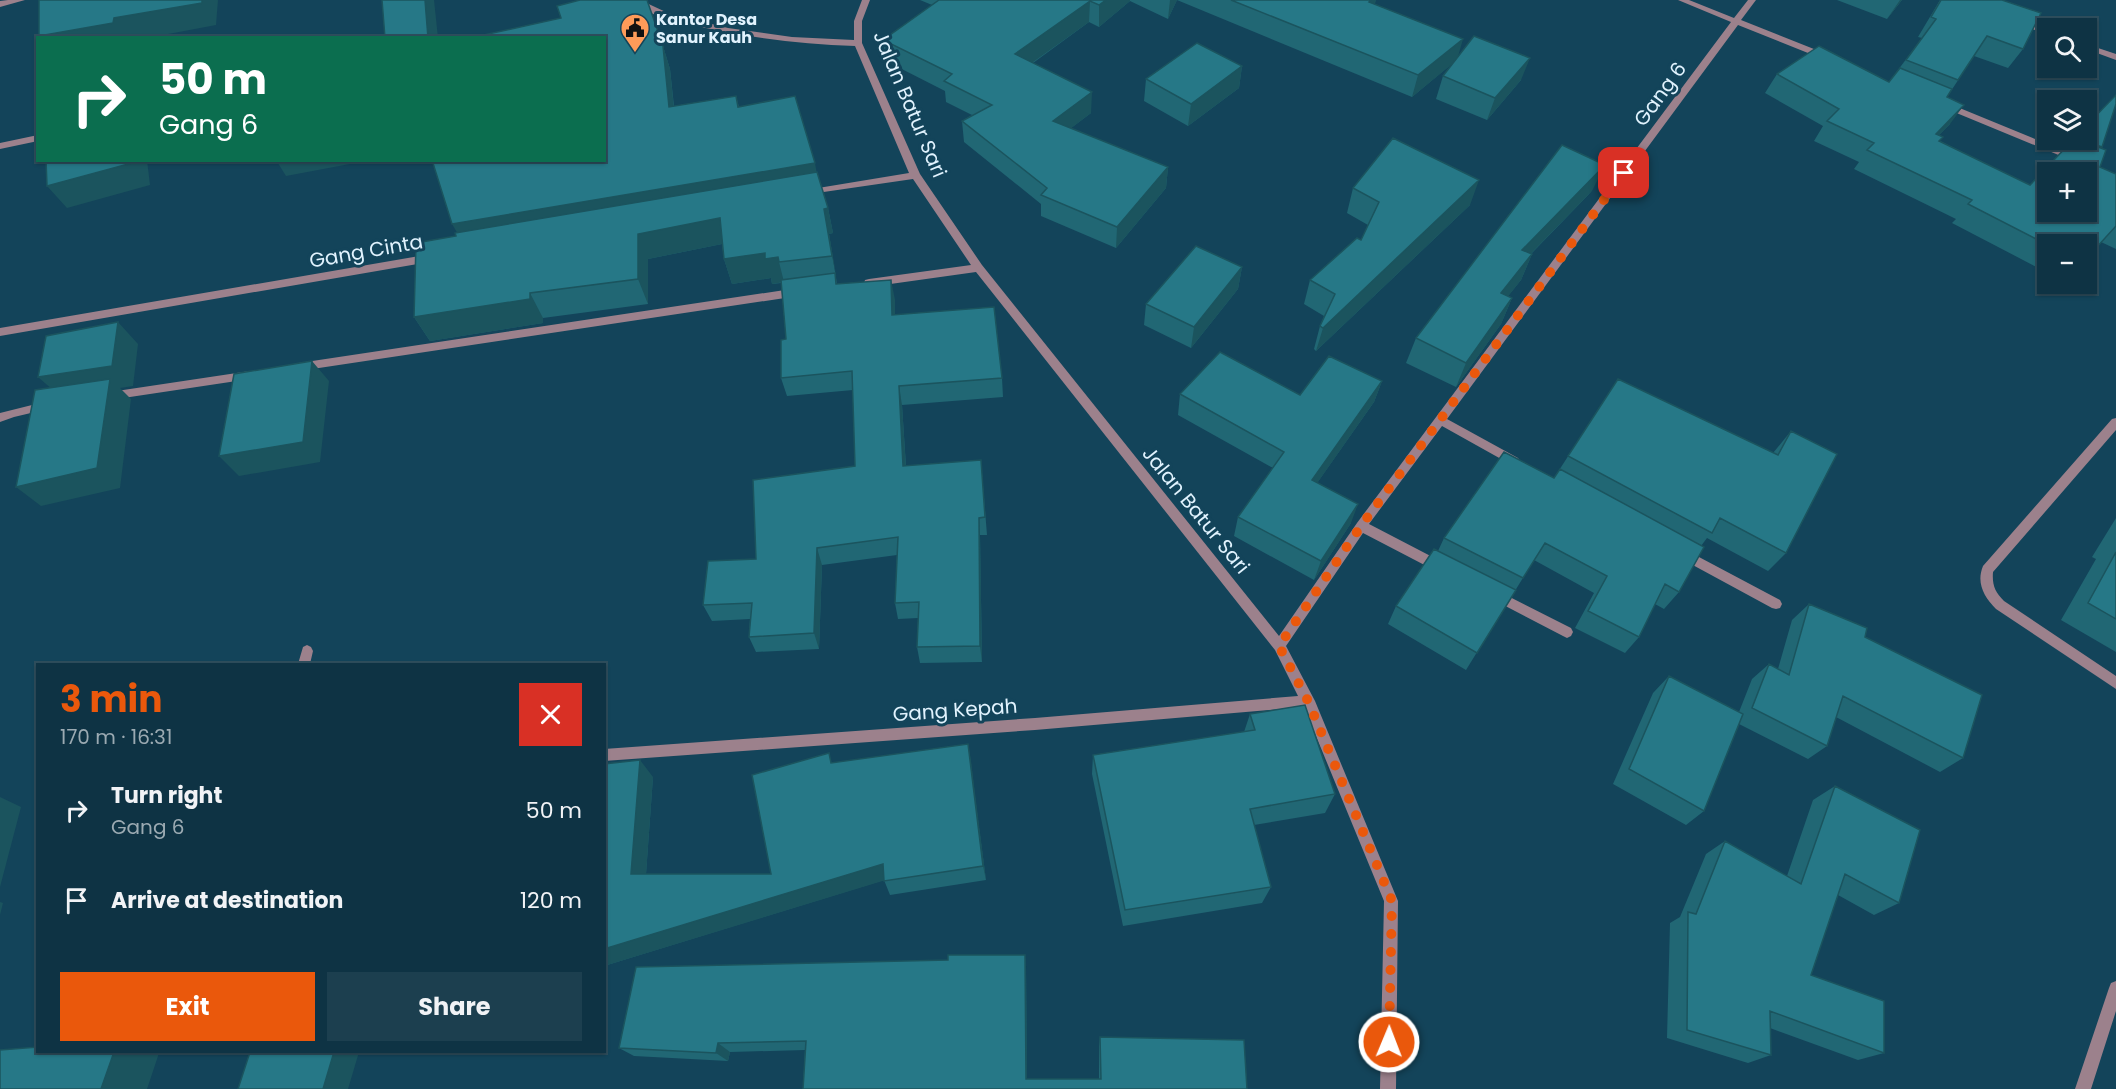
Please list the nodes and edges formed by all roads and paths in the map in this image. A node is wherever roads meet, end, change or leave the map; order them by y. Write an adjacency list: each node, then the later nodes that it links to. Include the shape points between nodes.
1 (21, 0): 6 (street)
2 (866, 0): 11 (street, Jalan Batur Sari, via 858,21)
3 (1682, 0): 8 (street)
4 (1752, 0): 8 (street, Gang 6)
5 (635, 1): 7 (street); 11 (street, via 661,14 769,39)
6 (0, 4)
7 (625, 5)
8 (1736, 20): 14 (street); 31 (street, Gang 6)
9 (2014, 20): 10 (street)
10 (2037, 28)
11 (858, 43): 19 (street, Jalan Batur Sari)
12 (2097, 50): 13 (street)
13 (2116, 57)
14 (1834, 60)
15 (1931, 100): 18 (street)
16 (36, 138): 17 (street)
17 (0, 146)
18 (2084, 162)
19 (915, 175): 20 (street); 22 (street, Jalan Batur Sari)
20 (797, 195)
21 (446, 255): 25 (street, Gang Cinta)
22 (978, 268): 23 (street); 40 (street, Jalan Batur Sari)
23 (853, 285)
24 (807, 291): 26 (street)
25 (0, 332)
26 (284, 369)
27 (261, 373): 28 (street)
28 (96, 398)
29 (61, 403): 30 (street)
30 (0, 418)
31 (1442, 421): 33 (street); 34 (street, Gang 6)
32 (2116, 422): 43 (street, via 1987,570 1986,581 1988,593 2000,604)
33 (1525, 467)
34 (1361, 526): 36 (street); 40 (street, Gang 6)
35 (1671, 547): 38 (street)
36 (1454, 574)
37 (1485, 590): 39 (street)
38 (1776, 604)
39 (1567, 632)
40 (1279, 646): 44 (street, Jalan Batur Sari)
41 (307, 651): 42 (street)
42 (304, 663)
43 (2116, 683)
44 (1308, 701): 45 (street, Gang Kepah); 47 (street, Jalan Batur Sari, via 1392,901)
45 (606, 755)
46 (2116, 988): 48 (street)
47 (1388, 1089)
48 (2083, 1089)

